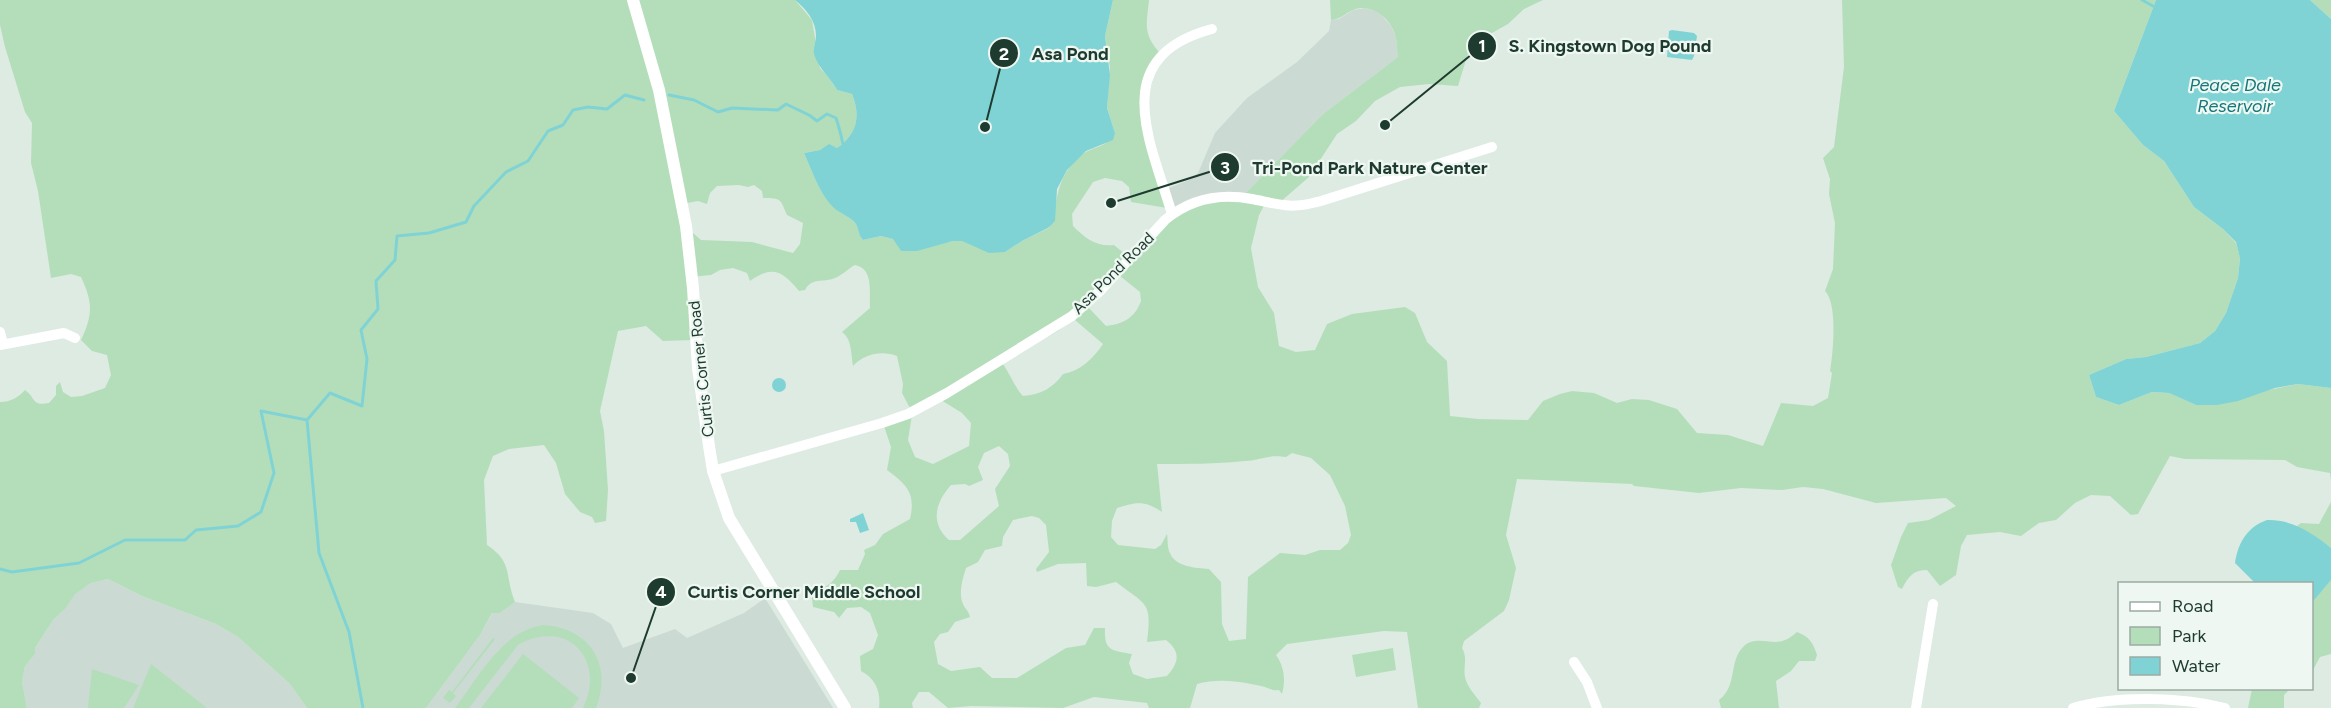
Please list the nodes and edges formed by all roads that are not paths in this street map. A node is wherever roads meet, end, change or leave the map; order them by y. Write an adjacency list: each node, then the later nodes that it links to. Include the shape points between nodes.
1 (633, 0): 8 (street, Curtis Corner Road, via 659,90 686,226 698,368)
2 (1212, 29): 4 (street, via 1168,47 1147,84 1146,127)
3 (1492, 147): 4 (street, Asa Pond Road, via 1299,206 1218,196)
4 (1172, 214): 8 (street, Asa Pond Road, via 1072,316 947,393 882,423)
5 (0, 332): 7 (street)
6 (75, 338): 7 (street, via 64,333)
7 (2, 345)
8 (713, 471): 11 (street, Curtis Corner Road, via 729,518)
9 (1933, 604): 13 (street)
10 (1574, 662): 12 (street)
11 (845, 708)
12 (1597, 708)
13 (1916, 708)
14 (2073, 708): 15 (street, via 2133,699)
15 (2225, 708)

